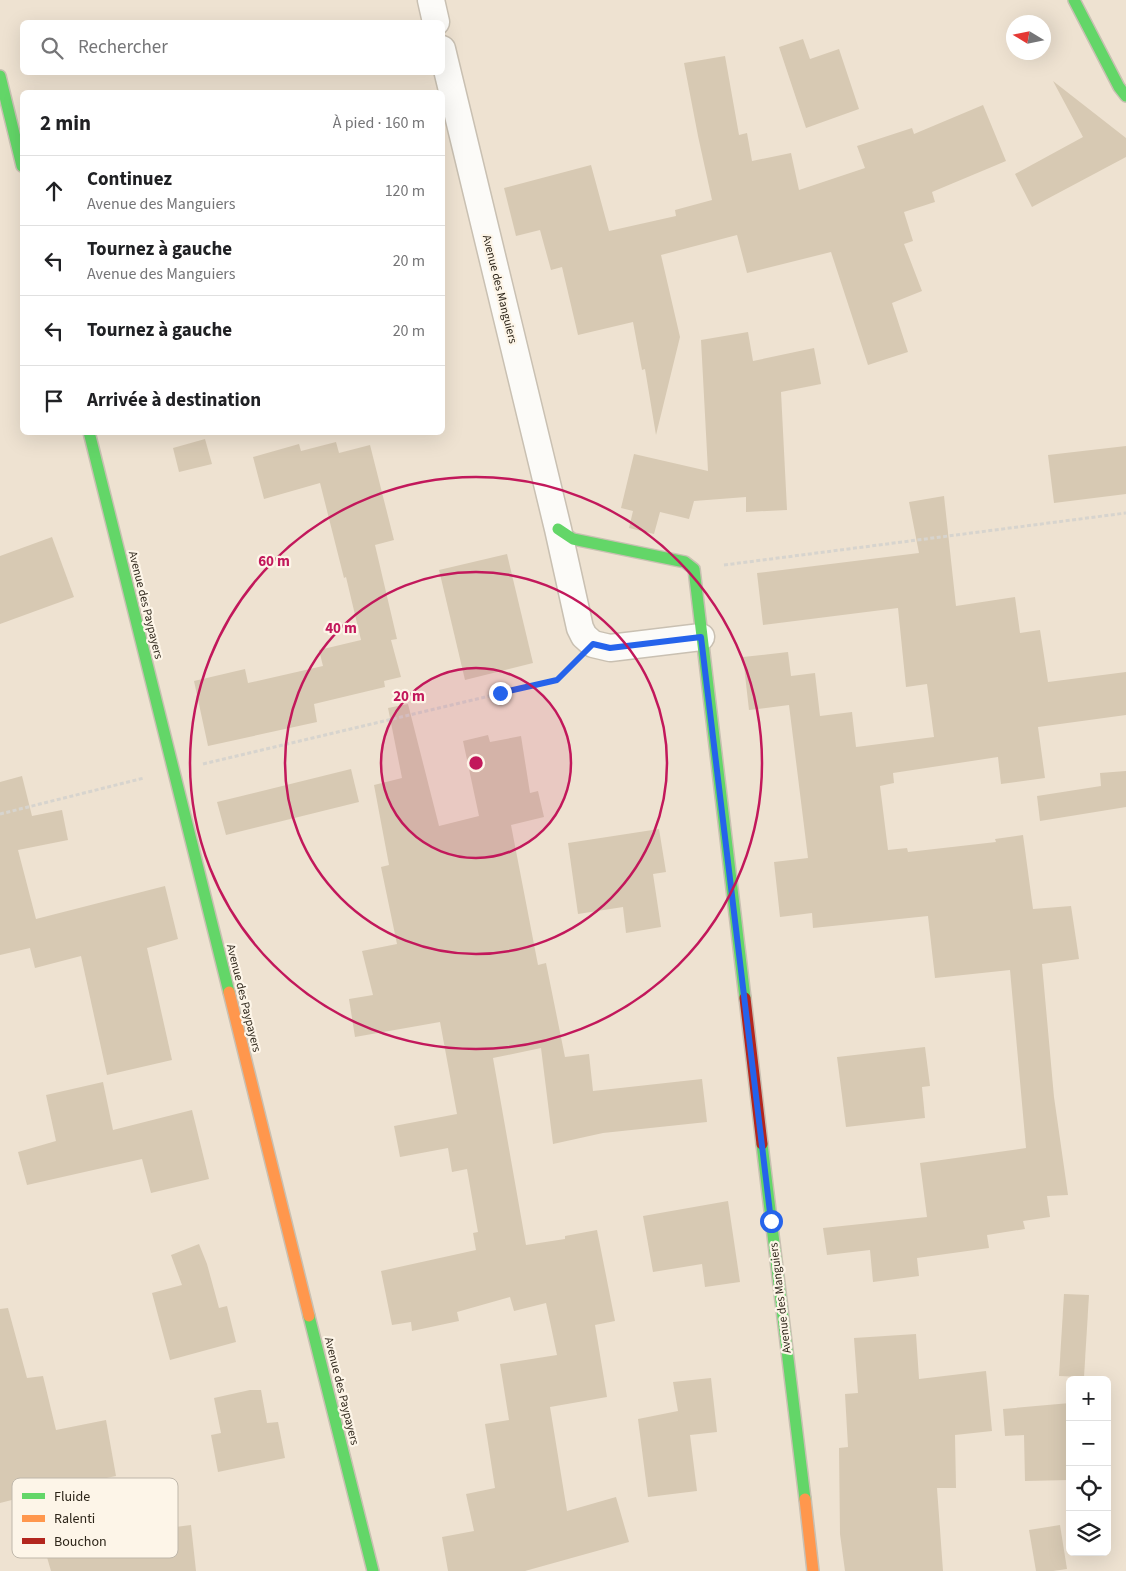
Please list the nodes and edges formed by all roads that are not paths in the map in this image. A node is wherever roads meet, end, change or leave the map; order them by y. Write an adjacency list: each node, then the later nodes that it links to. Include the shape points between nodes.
1 (431, 0): 3 (street)
2 (1074, 0): 6 (street)
3 (436, 20)
4 (445, 61): 9 (street, Avenue des Manguiers)
5 (0, 76): 7 (street)
6 (1126, 96)
7 (20, 158)
8 (90, 435): 11 (street, Avenue des Paypayers)
9 (558, 529): 10 (street, Avenue des Manguiers, via 573,539 685,562 694,569); 10 (street, Avenue des Manguiers, via 580,628 593,644 610,648)
10 (701, 637): 12 (street, Avenue des Manguiers)
11 (373, 1571)
12 (813, 1571)

